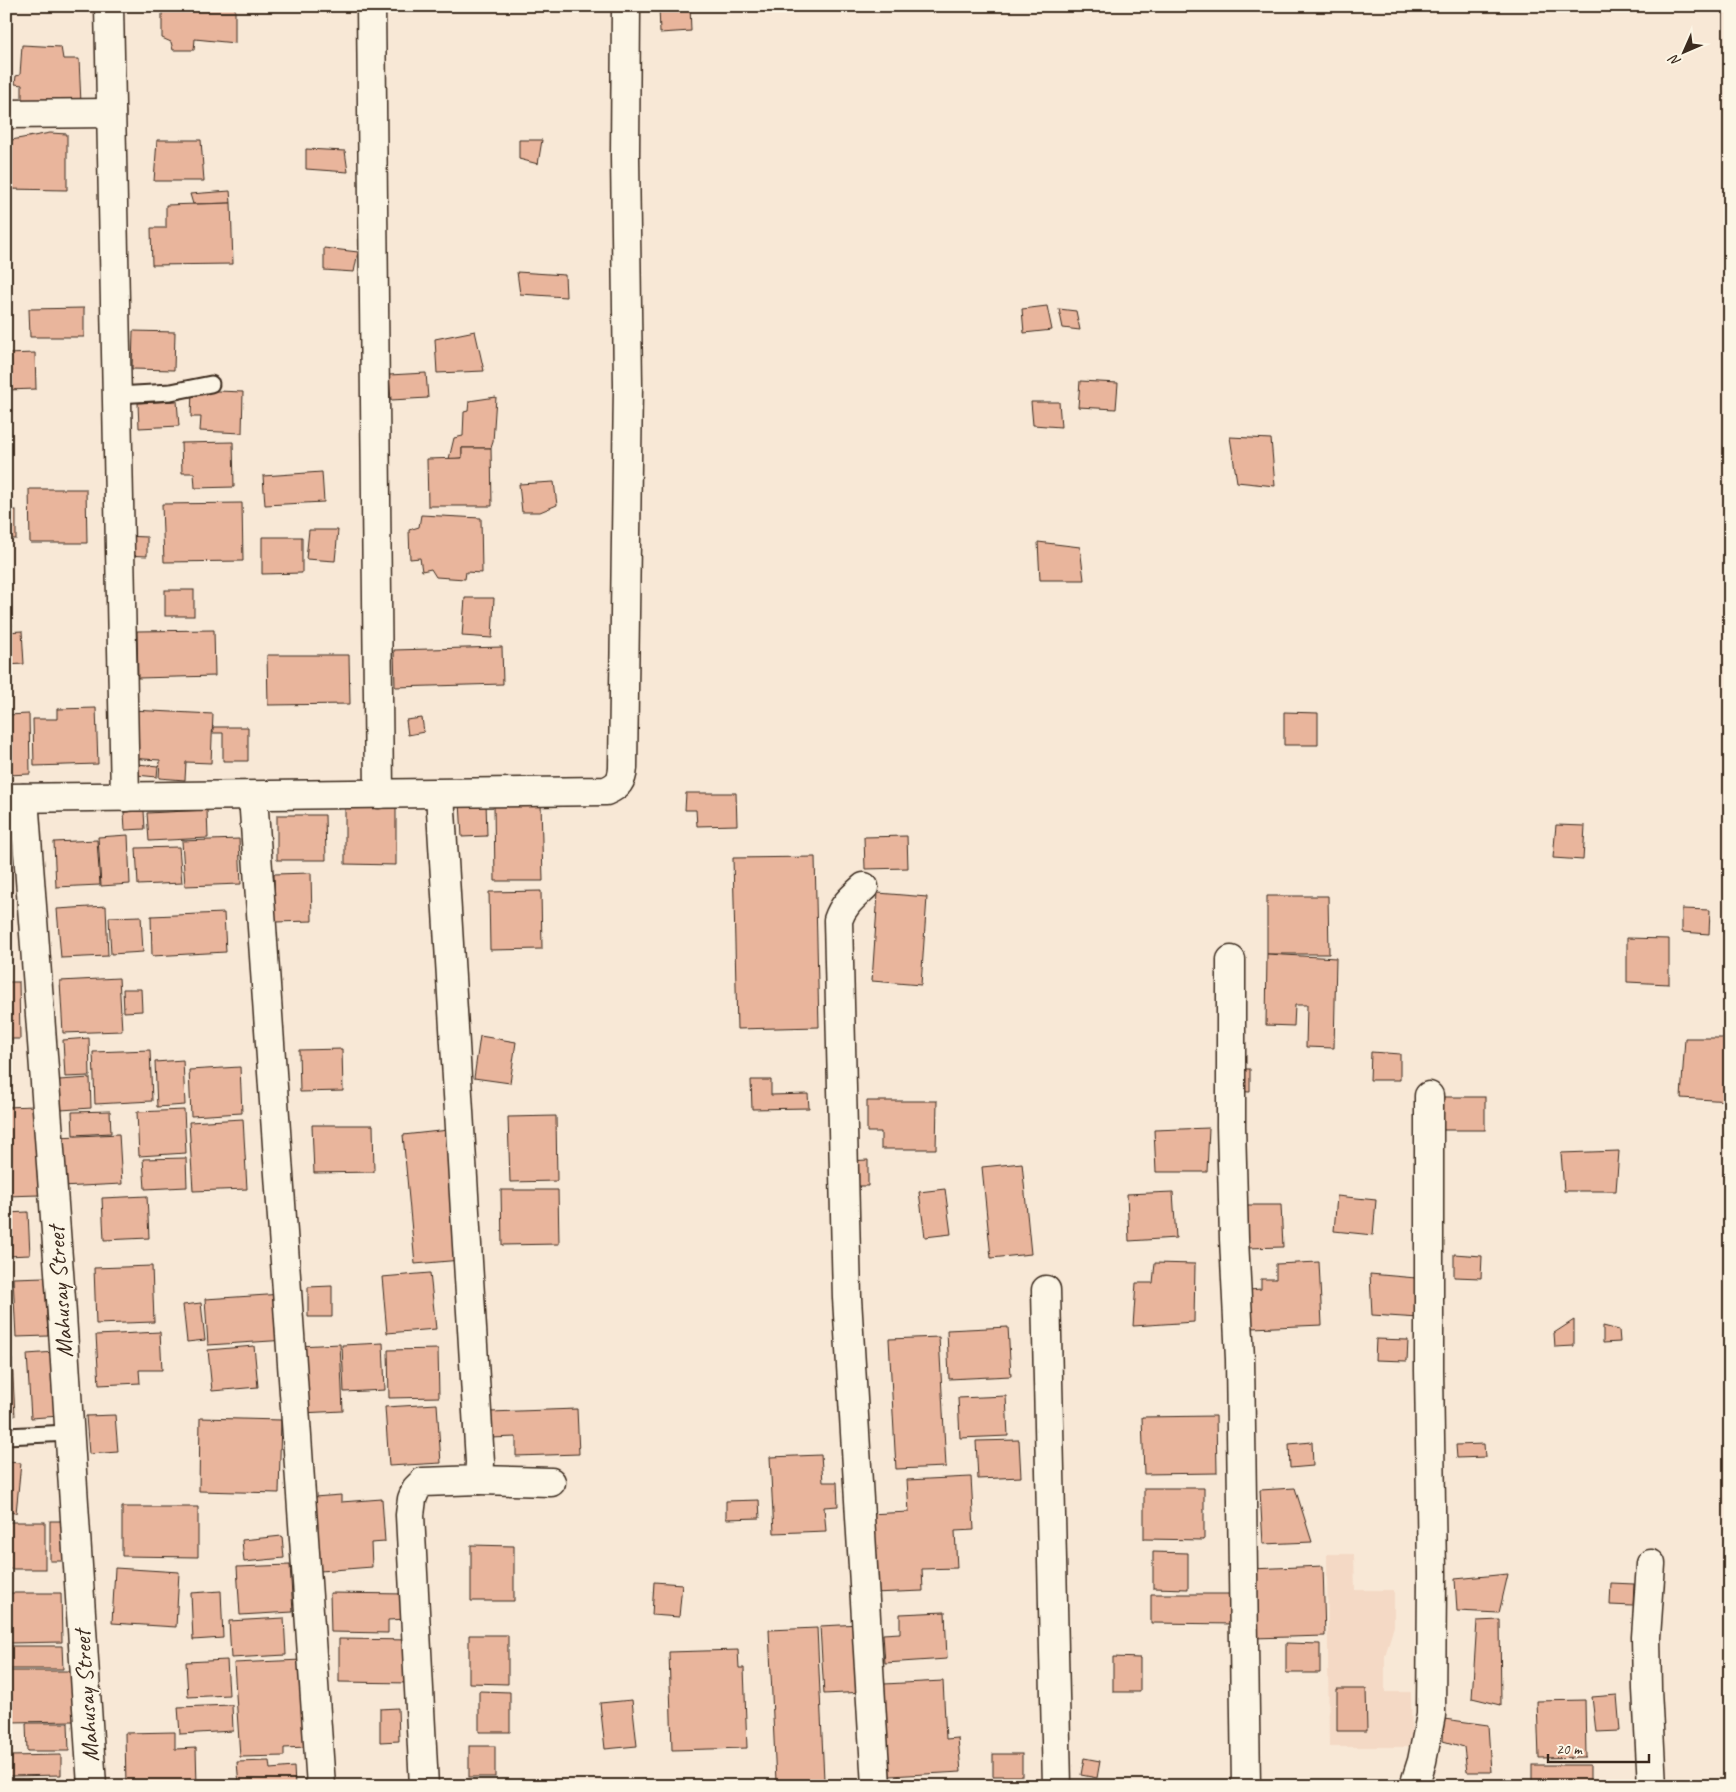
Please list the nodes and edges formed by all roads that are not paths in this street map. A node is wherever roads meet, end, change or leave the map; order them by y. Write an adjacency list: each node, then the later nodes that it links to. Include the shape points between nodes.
1 (109, 6): 4 (street)
2 (370, 6): 8 (street)
3 (626, 6): 9 (street, via 628,385 622,779 606,791)
4 (111, 113): 5 (street); 7 (street)
5 (6, 114)
6 (210, 384): 7 (lane, via 171,392)
7 (117, 395): 11 (street)
8 (379, 794): 9 (street); 10 (street)
9 (440, 794): 19 (street)
10 (253, 796): 11 (street); 23 (street)
11 (125, 797): 12 (street)
12 (15, 798): 17 (street, Mahusay Street, via 61,1299)
13 (864, 887): 25 (street, via 848,901 838,920 847,1298)
14 (1231, 960): 27 (street, via 1231,1126 1240,1359)
15 (1429, 1096): 28 (street, via 1431,1715)
16 (1046, 1290): 26 (street)
17 (69, 1433): 18 (lane); 22 (street, Mahusay Street)
18 (6, 1436)
19 (479, 1480): 20 (street); 24 (street, via 423,1482 412,1499 410,1515)
20 (551, 1482)
21 (1651, 1564): 29 (street, via 1646,1689)
22 (92, 1786)
23 (320, 1786)
24 (424, 1786)
25 (876, 1786)
26 (1057, 1786)
27 (1246, 1786)
28 (1414, 1786)
29 (1652, 1786)

